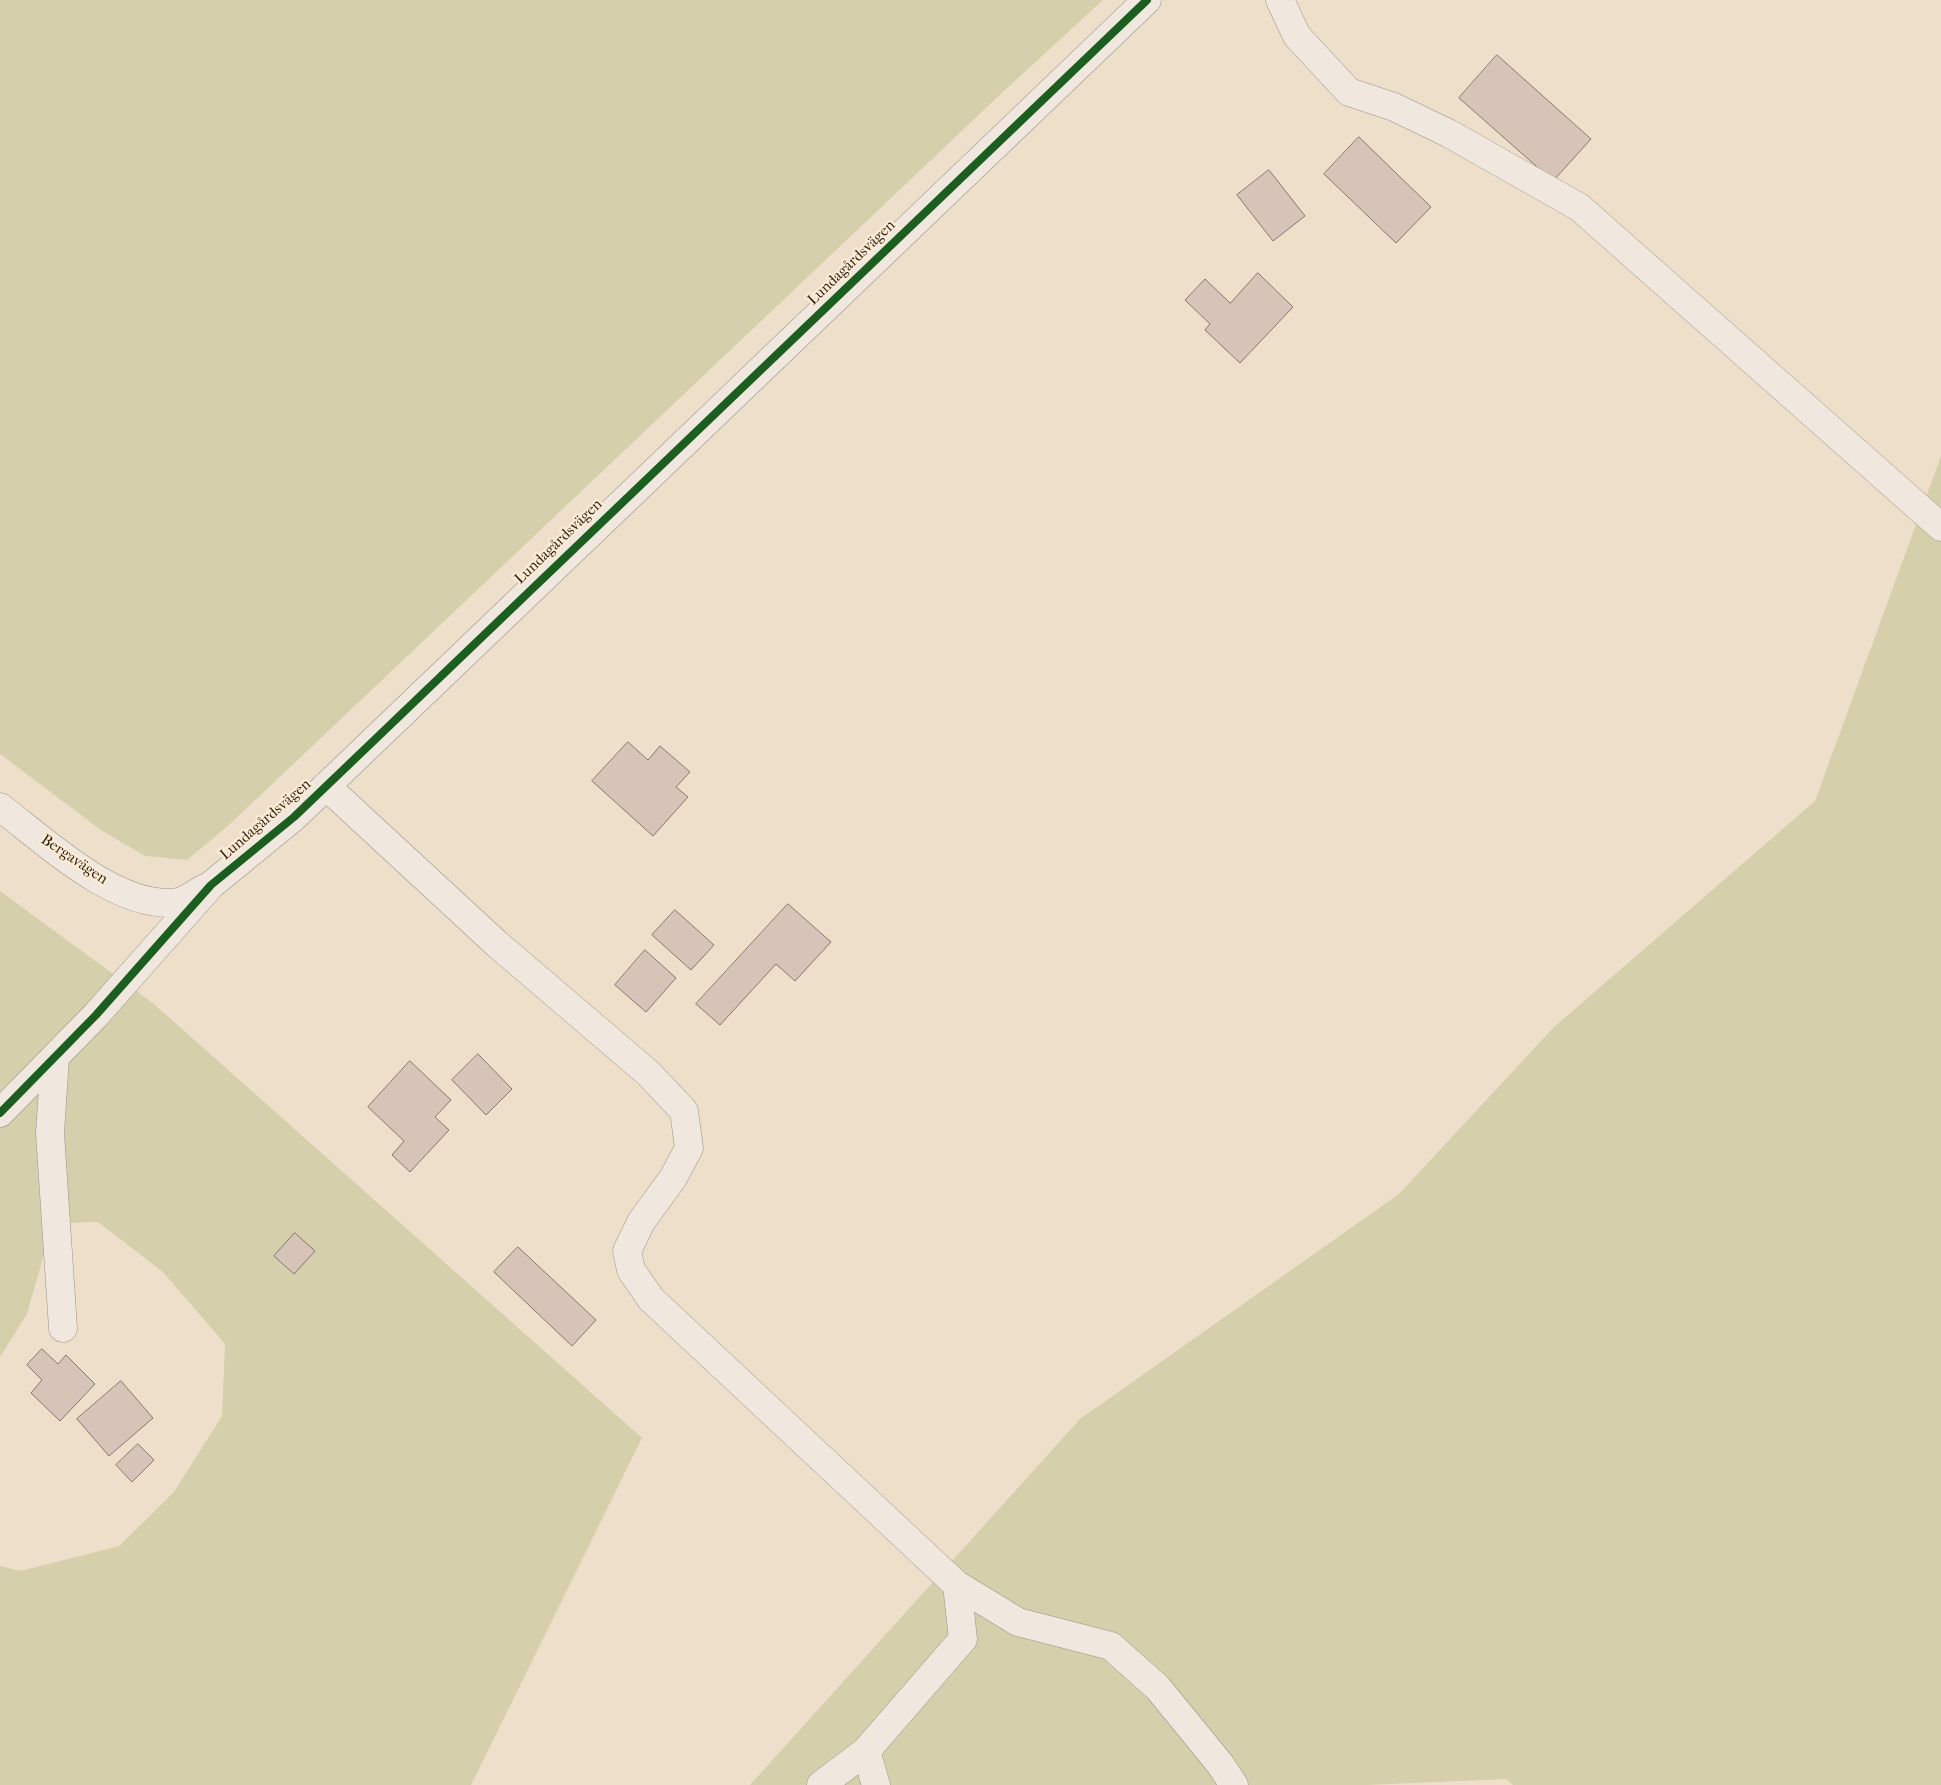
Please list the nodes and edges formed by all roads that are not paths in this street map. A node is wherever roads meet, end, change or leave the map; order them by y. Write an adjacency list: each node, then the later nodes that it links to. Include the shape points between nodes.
1 (1147, 0): 4 (street, Lundagårdsvägen)
2 (1280, 0): 3 (street, via 1297,36 1349,92 1394,107 1448,133 1579,208)
3 (1941, 528)
4 (326, 786): 6 (street, Lundagårdsvägen, via 294,817); 10 (street, via 497,944 648,1073 684,1112 689,1148 673,1178 641,1222 627,1250 631,1270 650,1299)
5 (0, 807): 6 (street, Bergavägen, via 86,872 126,894 179,902)
6 (211, 885): 7 (street, Lundagårdsvägen)
7 (55, 1057): 8 (street, Lundagårdsvägen); 9 (street, via 50,1134)
8 (0, 1113)
9 (63, 1328)
10 (957, 1585): 11 (street, via 963,1639); 14 (street, via 1018,1622 1111,1646 1158,1688)
11 (866, 1751): 12 (street); 13 (street)
12 (820, 1785)
13 (876, 1785)
14 (1234, 1785)

